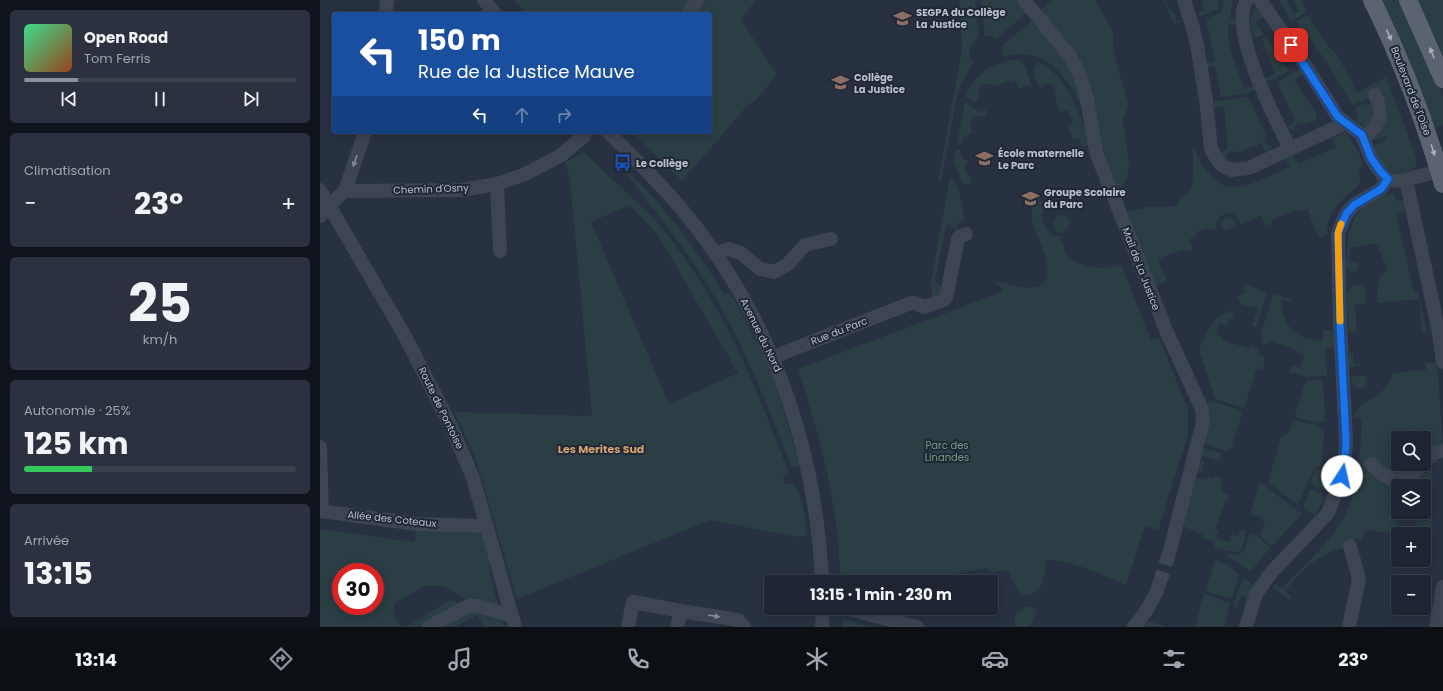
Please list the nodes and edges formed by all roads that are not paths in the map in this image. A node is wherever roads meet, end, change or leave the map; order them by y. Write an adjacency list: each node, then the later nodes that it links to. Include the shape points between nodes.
1 (387, 0): 10 (street)
2 (484, 0): 11 (street)
3 (697, 0): 12 (street)
4 (1024, 0): 43 (street, Mail de La Justice, via 1065,50 1079,72 1087,100 1096,152 1173,349 1202,409 1203,422)
5 (1184, 0): 20 (street, via 1197,45 1210,144 1214,155 1223,166 1238,170)
6 (1247, 0): 20 (street, via 1243,10 1247,51)
7 (1260, 0): 15 (street, via 1304,63 1334,113)
8 (1372, 0): 21 (main road, Boulevard de l'Oise, one-way to 21, via 1396,53)
9 (1408, 0): 13 (main road, one-way to 9)
10 (386, 12)
11 (493, 12)
12 (689, 12)
13 (1443, 79)
14 (1375, 95): 19 (street, via 1381,111 1378,123)
15 (1343, 122): 19 (street); 20 (street)
16 (364, 134): 26 (street, one-way to 26)
17 (610, 134): 32 (street, Avenue du Nord, via 660,184)
18 (581, 139): 24 (street, Chemin d'Osny, via 560,156 525,174)
19 (1364, 139): 22 (street, via 1371,158)
20 (1290, 149)
21 (1442, 175): 23 (street)
22 (1388, 179): 23 (street); 59 (street, via 1381,189 1354,205 1346,214 1338,233 1346,441 1342,476 1328,513 1270,574 1256,594)
23 (1406, 180): 34 (street)
24 (497, 184): 26 (street, Chemin d'Osny, via 460,190); 31 (street)
25 (320, 190): 27 (street, Route de Pontoise)
26 (345, 191): 27 (street)
27 (329, 205): 28 (street); 41 (street, Route de Pontoise, via 437,396 470,470)
28 (320, 216)
29 (966, 234): 33 (street, Rue du Parc, via 959,236 944,300 927,307 915,303 906,305)
30 (831, 239): 32 (street, via 806,244 788,264 774,272 760,269 741,253 728,249)
31 (500, 251)
32 (715, 254): 33 (street, Avenue du Nord, via 746,304)
33 (773, 358): 44 (street, Avenue du Nord, via 794,414 807,464 818,528)
34 (1443, 362)
35 (320, 447): 40 (street)
36 (1443, 451): 37 (street)
37 (1431, 456)
38 (1370, 464): 39 (street, via 1380,474 1395,480 1401,480)
39 (1416, 471)
40 (321, 511): 41 (street, Allée des Coteaux, via 417,524)
41 (487, 526): 48 (street, Route de Pontoise)
42 (1350, 546): 60 (street, via 1359,578)
43 (1170, 550)
44 (821, 575)
45 (1159, 585): 58 (street, via 1152,602)
46 (1443, 587): 61 (street)
47 (681, 610): 53 (street, via 633,602); 54 (street); 55 (street, one-way to 55, via 733,619)
48 (511, 614): 51 (street, via 468,606); 52 (street, Route de Pontoise)
49 (823, 615): 56 (street)
50 (872, 615): 57 (street)
51 (429, 627)
52 (515, 627)
53 (628, 627)
54 (677, 627)
55 (744, 627)
56 (822, 627)
57 (917, 627)
58 (1134, 627)
59 (1246, 627)
60 (1349, 627)
61 (1436, 627)

